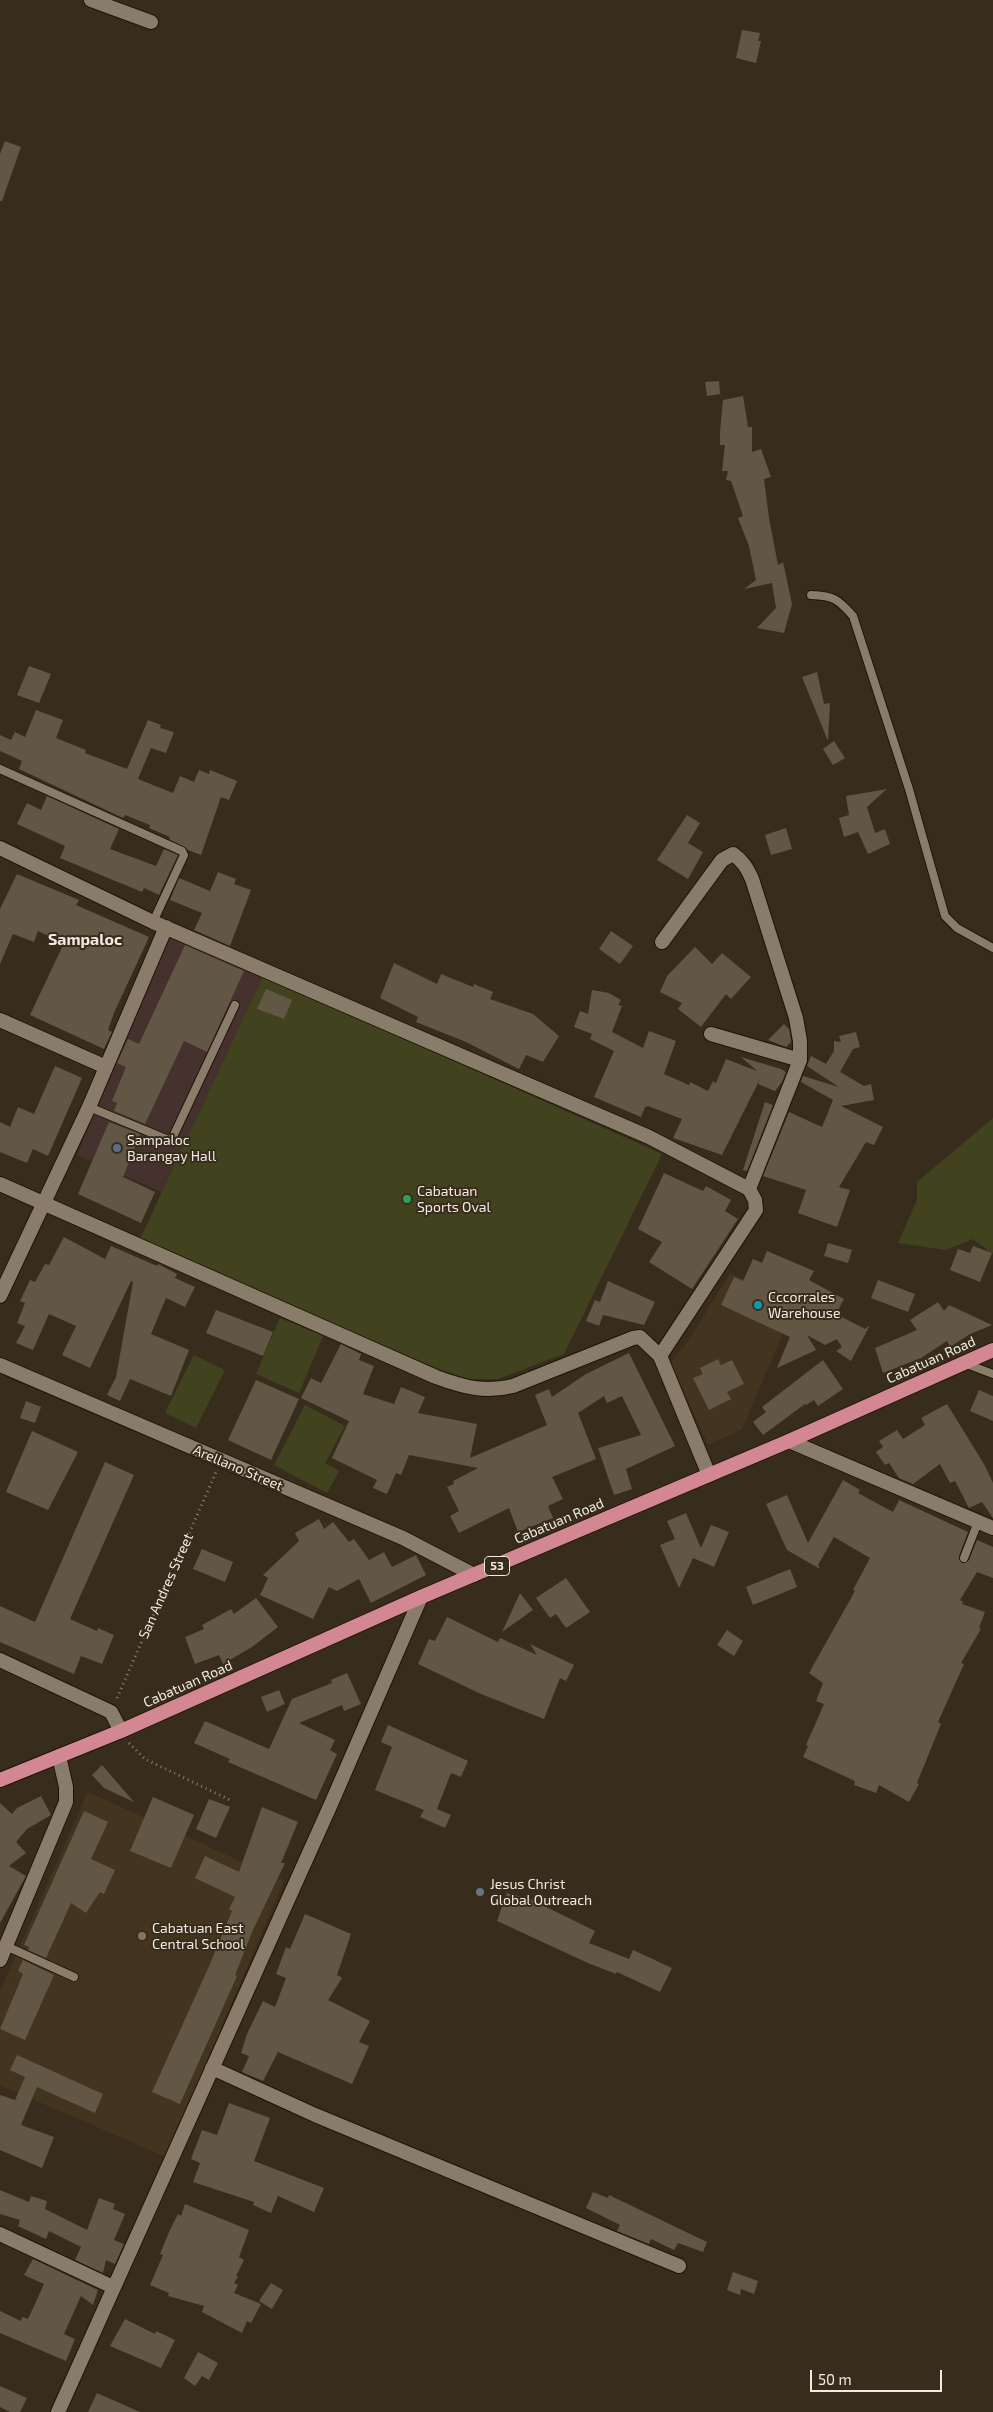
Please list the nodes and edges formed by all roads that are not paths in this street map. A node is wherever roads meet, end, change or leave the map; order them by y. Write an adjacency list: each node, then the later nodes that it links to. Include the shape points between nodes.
1 (91, 0): 2 (street)
2 (151, 22)
3 (811, 595): 9 (lane, via 831,596 841,602 852,616 909,789 945,916 957,928)
4 (0, 769): 6 (lane, via 182,851 182,861)
5 (0, 848): 6 (street)
6 (153, 922): 7 (street)
7 (166, 928): 14 (street); 17 (street, via 649,1137)
8 (662, 942): 13 (street, via 722,860 733,854 740,859 752,879 796,1018)
9 (993, 948)
10 (235, 1005): 15 (lane, via 171,1141)
11 (0, 1020): 14 (street)
12 (711, 1034): 13 (street)
13 (800, 1060): 17 (street)
14 (106, 1067): 15 (street)
15 (89, 1107): 18 (street)
16 (0, 1184): 18 (street)
17 (749, 1189): 21 (street, via 756,1210)
18 (43, 1203): 19 (street); 21 (street, via 464,1387 496,1390 512,1386 633,1338 640,1337 648,1342)
19 (0, 1296)
20 (993, 1350): 22 (highway, Cabatuan Road / 53)
21 (660, 1356): 26 (street)
22 (964, 1363): 24 (lane); 25 (highway, Cabatuan Road / 53)
23 (0, 1365): 30 (street, Arellano Street, via 403,1538)
24 (993, 1374)
25 (789, 1441): 26 (highway, Cabatuan Road / 53); 27 (street)
26 (709, 1476): 30 (highway, Cabatuan Road / 53)
27 (978, 1522): 28 (street); 29 (lane)
28 (993, 1528)
29 (964, 1558)
30 (474, 1575): 31 (highway, Cabatuan Road / 53)
31 (420, 1597): 33 (highway, Cabatuan Road / 53); 38 (street, via 332,1804)
32 (0, 1660): 33 (street, via 111,1712)
33 (121, 1731): 34 (highway, Cabatuan Road / 53)
34 (59, 1756): 35 (highway, Cabatuan Road / 53); 36 (street, via 66,1802)
35 (0, 1780)
36 (3, 1950): 37 (lane)
37 (74, 1977)
38 (212, 2068): 40 (street); 41 (street)
39 (0, 2234): 41 (street)
40 (679, 2266)
41 (113, 2288): 42 (street)
42 (58, 2412)

